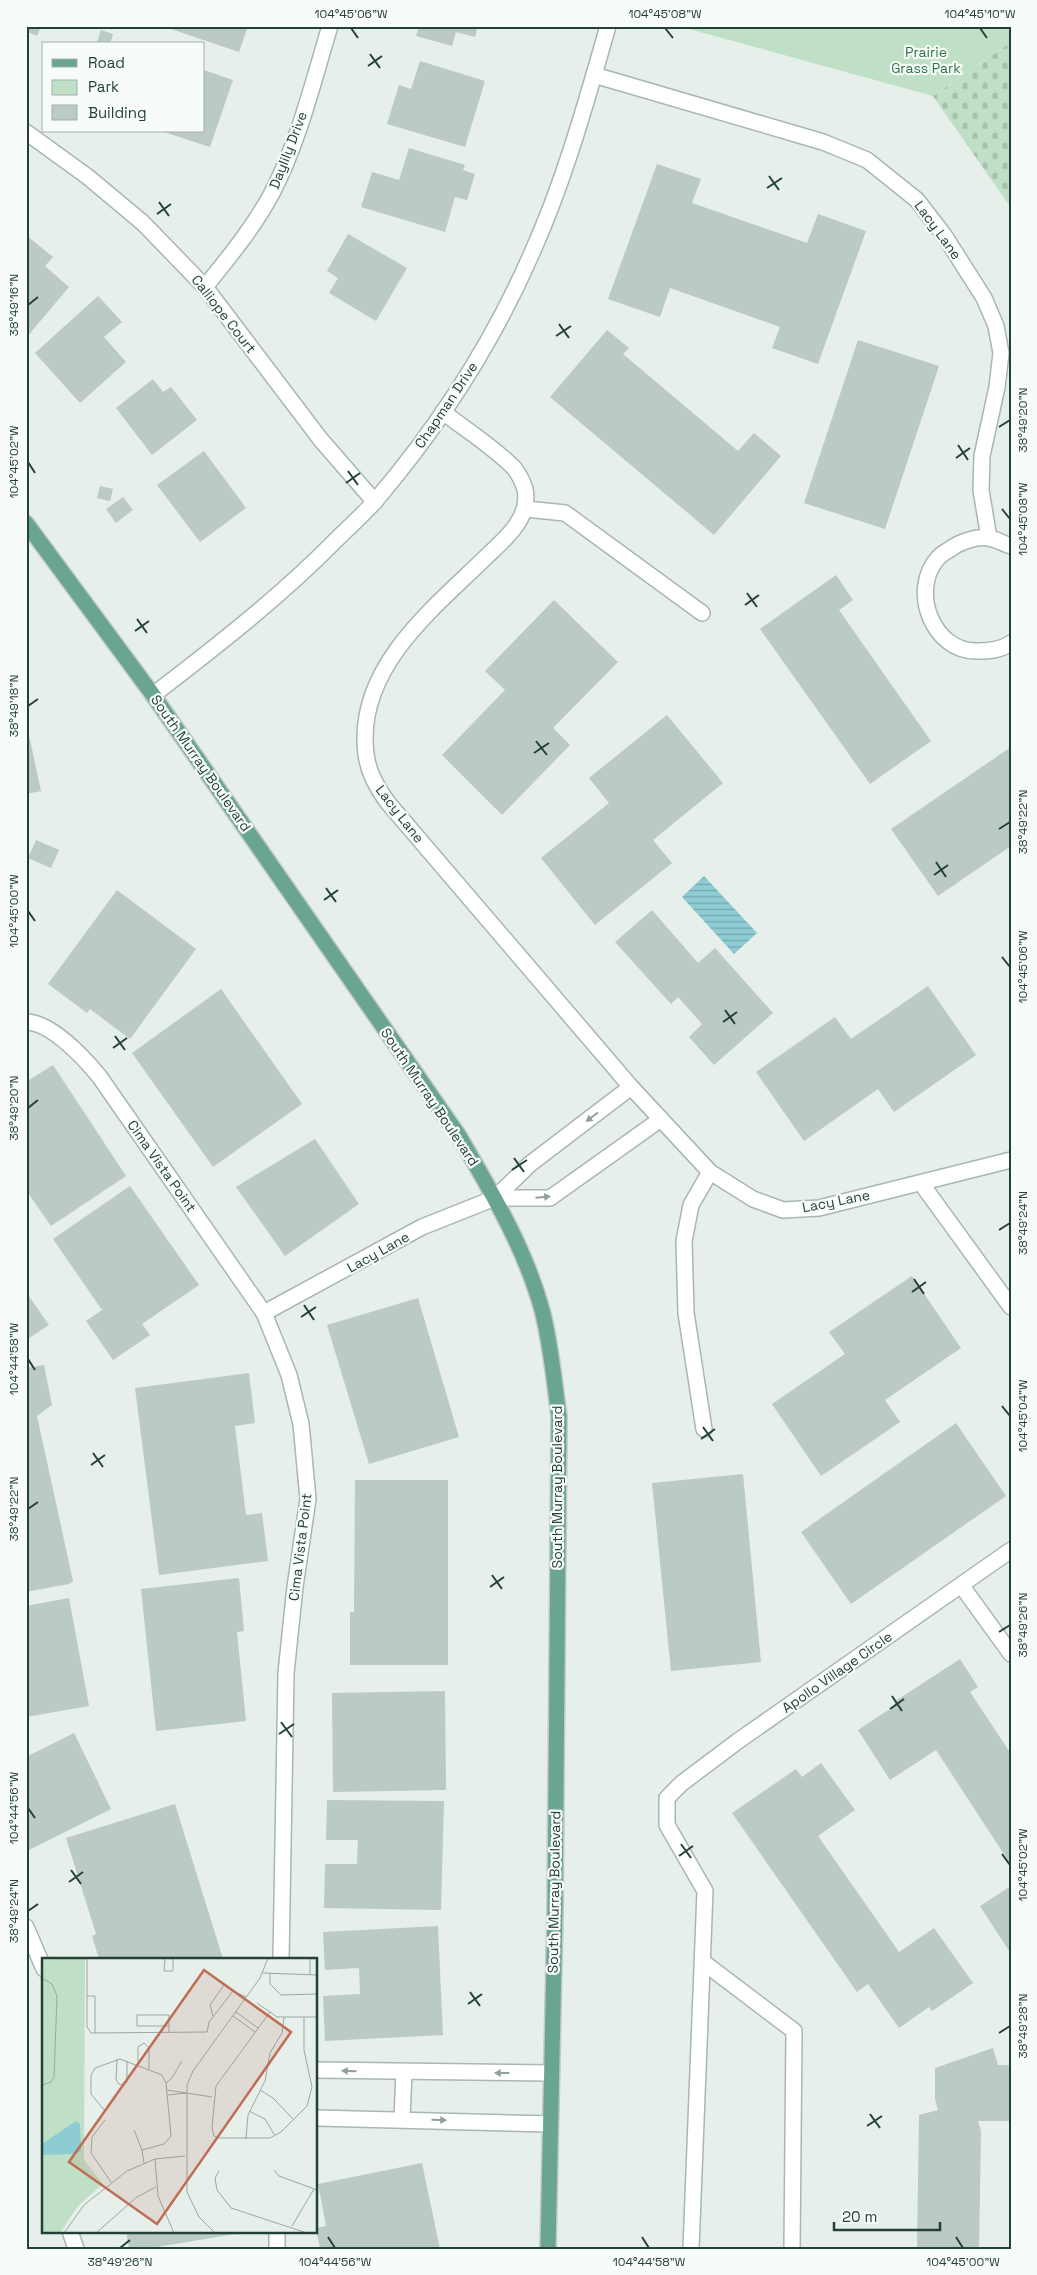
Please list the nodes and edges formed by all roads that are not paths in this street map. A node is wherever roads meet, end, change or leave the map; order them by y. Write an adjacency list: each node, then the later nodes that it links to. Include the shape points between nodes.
1 (330, 26): 5 (street, Daylily Drive, via 288,157 271,195 237,248)
2 (608, 26): 3 (street, Chapman Drive)
3 (594, 75): 6 (street, Chapman Drive, via 557,190 531,254 500,320); 10 (street, Lacy Lane, via 823,142 867,160 918,200 984,298 996,326 1002,352 982,456 981,490)
4 (26, 132): 5 (street, Calliope Court, via 88,177 142,223)
5 (205, 287): 7 (street, Calliope Court, via 321,440)
6 (443, 412): 7 (street, Chapman Drive); 8 (street, via 516,469 524,488)
7 (375, 502): 14 (street, Chapman Drive, via 318,559 232,634)
8 (526, 509): 12 (street, via 565,513); 16 (street, Lacy Lane, via 512,532 426,617 386,668 373,692 365,721 365,752 372,778 389,804)
9 (26, 523): 14 (main road, South Murray Boulevard)
10 (989, 538): 11 (street); 13 (street, via 961,542 938,558 925,586 928,616 942,636 958,647 974,651 994,650)
11 (1011, 546)
12 (702, 613)
13 (1011, 643)
14 (153, 695): 21 (main road, South Murray Boulevard, via 459,1136)
15 (26, 1022): 23 (street, Cima Vista Point, via 33,1022 58,1036 100,1076)
16 (631, 1087): 17 (street, Lacy Lane); 21 (street, Lacy Lane, one-way to 21, via 530,1164)
17 (661, 1119): 19 (street, Lacy Lane); 21 (street, Lacy Lane, one-way to 17, via 550,1198)
18 (1011, 1160): 20 (street, Lacy Lane)
19 (710, 1172): 20 (street, Lacy Lane, via 753,1199 783,1210 819,1208); 24 (street, via 691,1205 684,1241 686,1312)
20 (921, 1183): 22 (street)
21 (495, 1198): 23 (street, Lacy Lane, via 422,1227); 34 (main road, South Murray Boulevard, via 527,1268 542,1311 559,1416 555,1912)
22 (1011, 1307)
23 (264, 1313): 29 (street, Cima Vista Point, via 289,1375 301,1424 308,1499 286,1674)
24 (704, 1429)
25 (1011, 1550): 26 (street, Apollo Village Circle)
26 (961, 1585): 27 (street); 30 (street, Apollo Village Circle, via 730,1747 682,1782 667,1798 667,1825 705,1891)
27 (1008, 1645)
28 (26, 1926): 31 (street)
29 (281, 1958)
30 (703, 1962): 43 (street); 44 (street, via 794,2031)
31 (42, 1964)
32 (318, 2070): 33 (street, one-way to 32)
33 (404, 2072): 34 (street, one-way to 33); 36 (street)
34 (550, 2074): 37 (main road, South Murray Boulevard)
35 (318, 2118): 36 (street)
36 (402, 2119): 37 (street, one-way to 37)
37 (550, 2124): 42 (main road, South Murray Boulevard)
38 (70, 2232): 40 (street)
39 (277, 2232): 41 (street)
40 (76, 2249)
41 (277, 2249)
42 (548, 2249)
43 (691, 2249)
44 (792, 2249)

